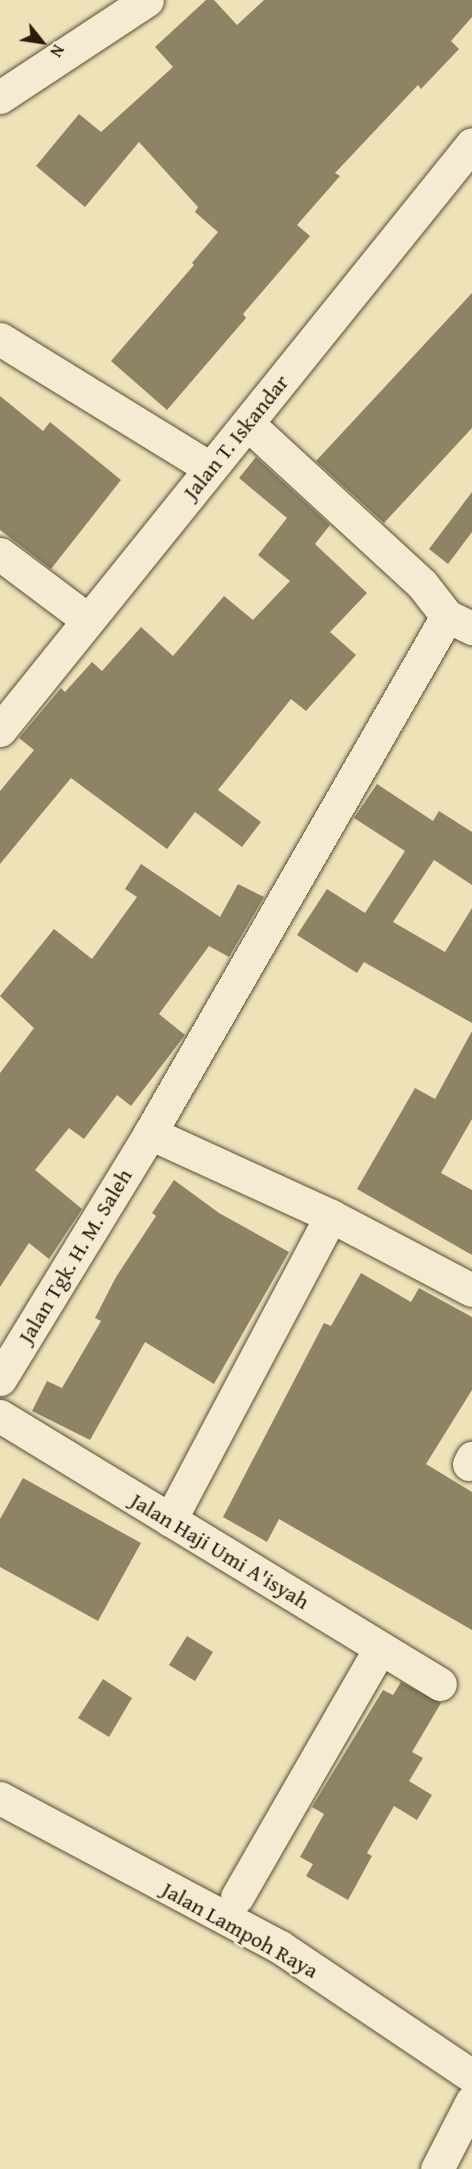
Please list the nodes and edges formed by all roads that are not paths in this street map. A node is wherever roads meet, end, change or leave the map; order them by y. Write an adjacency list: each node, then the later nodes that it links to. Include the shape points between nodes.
1 (147, 0): 2 (street)
2 (0, 97)
3 (472, 144): 5 (street, Jalan T. Iskandar)
4 (0, 339): 6 (street)
5 (248, 424): 6 (street, Jalan T. Iskandar); 9 (street)
6 (210, 468): 8 (street, Jalan T. Iskandar)
7 (0, 554): 8 (street)
8 (88, 620): 10 (street, Jalan T. Iskandar)
9 (459, 622): 11 (street, Jalan Tgk. H. M. Saleh)
10 (0, 730)
11 (150, 1133): 12 (street); 14 (street, Jalan Tgk. H. M. Saleh)
12 (331, 1216): 13 (street); 16 (street)
13 (472, 1290)
14 (0, 1379)
15 (0, 1416): 16 (street, Jalan Haji Umi A'isyah)
16 (170, 1520): 17 (street, Jalan Haji Umi A'isyah)
17 (380, 1648): 18 (street, Jalan Haji Umi A'isyah); 20 (street)
18 (440, 1684)
19 (0, 1798): 21 (street, Jalan Lampoh Raya, via 280,1947)
20 (237, 1897)
21 (472, 2076)
22 (472, 2101): 23 (street)
23 (437, 2169)

